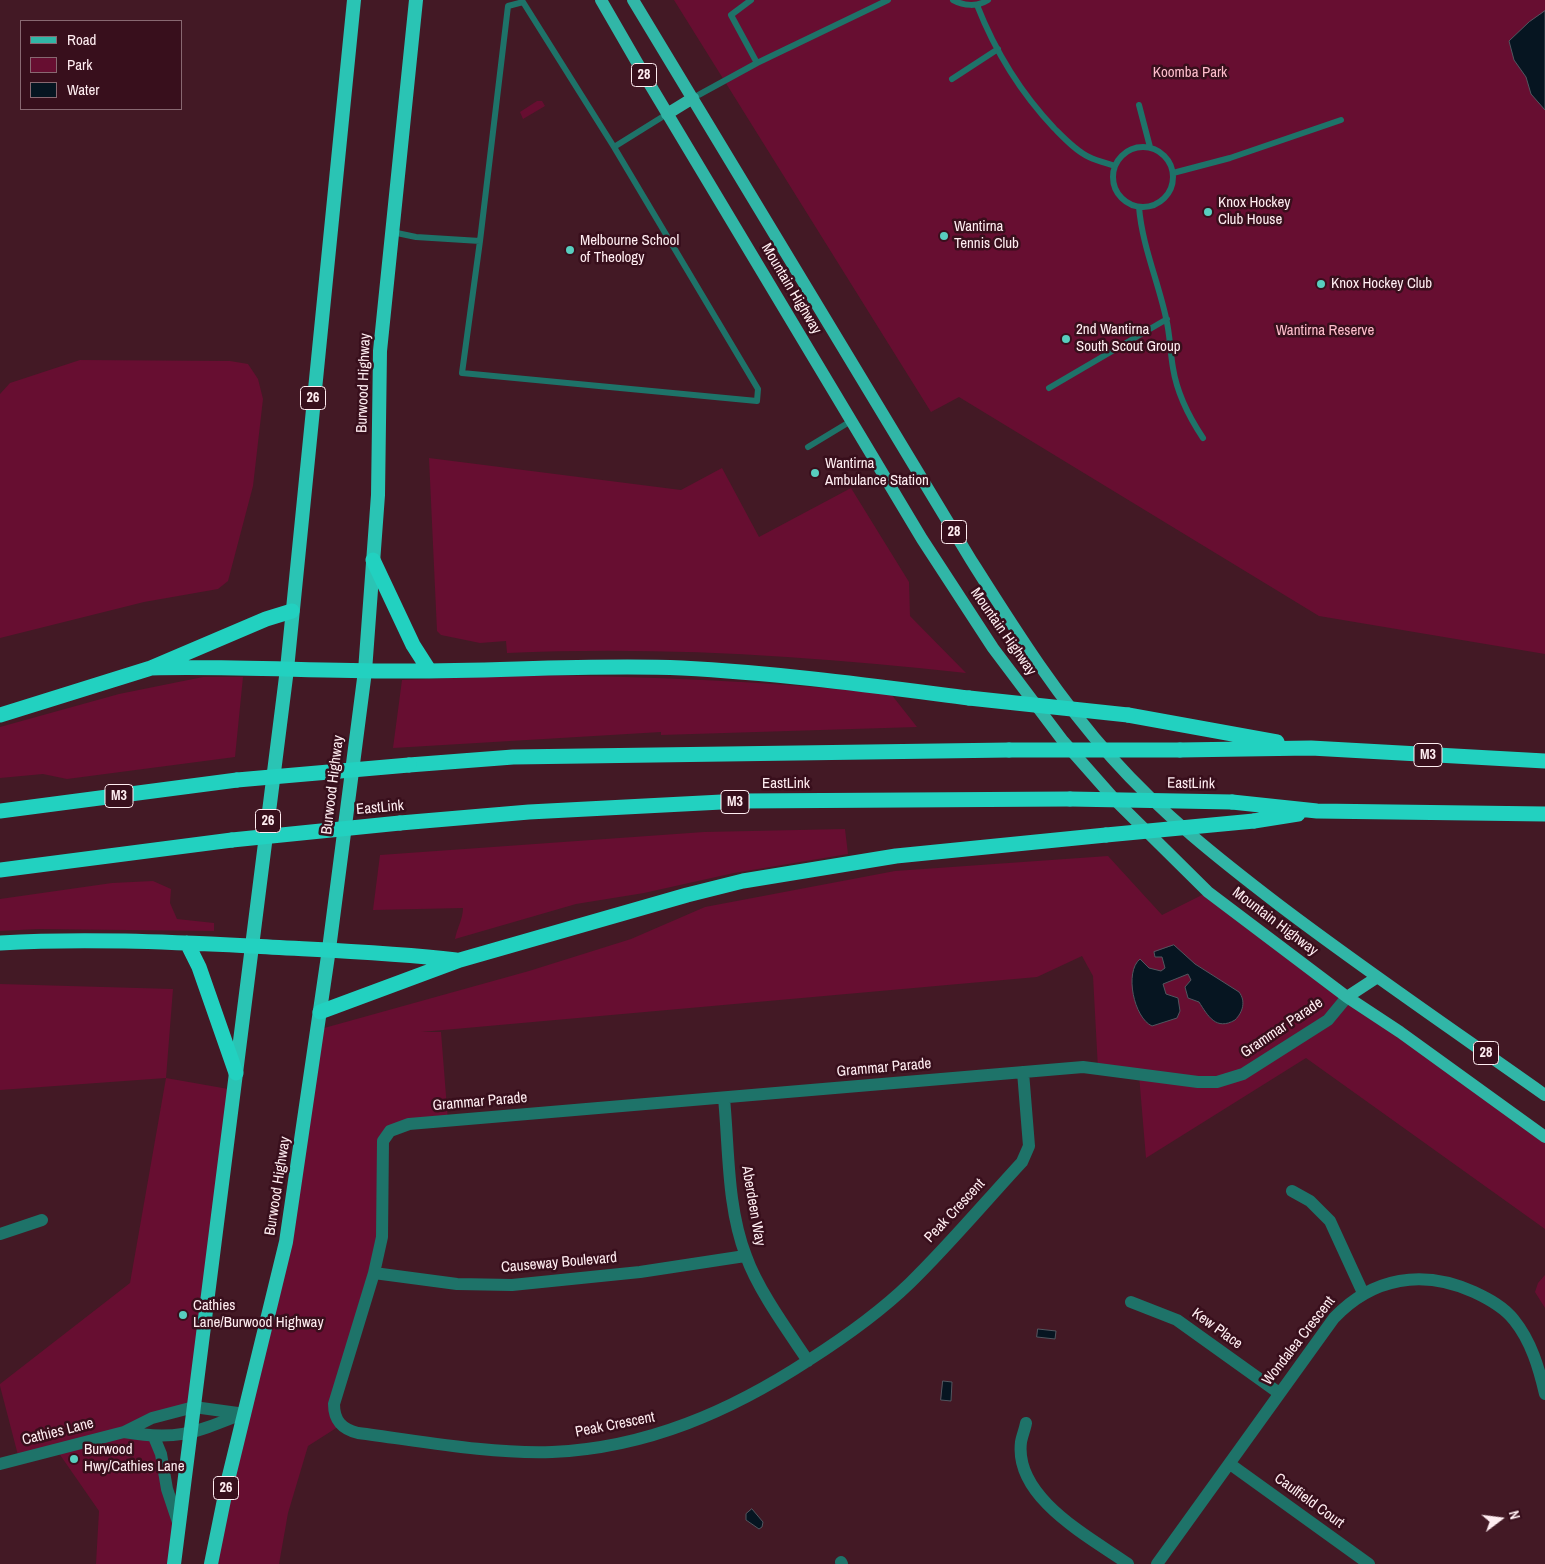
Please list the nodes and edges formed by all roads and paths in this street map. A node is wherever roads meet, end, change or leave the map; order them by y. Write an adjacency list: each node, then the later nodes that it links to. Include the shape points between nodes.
1 (354, 0): 30 (highway, 26)
2 (416, 0): 22 (highway, Burwood Highway / 26)
3 (601, 0): 15 (main road, Mountain Highway / 28)
4 (633, 0): 13 (main road, Mountain Highway / 28)
5 (751, 0): 11 (lane, via 731,15)
6 (888, 0): 11 (lane)
7 (953, 0): 9 (lane)
8 (988, 0): 9 (lane)
9 (978, 5): 10 (lane)
10 (998, 49): 12 (lane); 19 (lane, via 1017,84 1067,141 1088,157)
11 (756, 63): 13 (lane)
12 (952, 79)
13 (694, 98): 15 (main road); 47 (main road, Mountain Highway / 28, via 971,560 1064,700 1112,757 1177,824)
14 (1139, 105): 18 (lane)
15 (667, 114): 17 (lane); 26 (main road, Mountain Highway / 28)
16 (1342, 120): 20 (lane, via 1230,158)
17 (614, 147): 23 (lane, via 524,2 508,6); 23 (lane, via 758,390 757,401 462,373)
18 (1150, 147): 19 (lane, via 1128,150); 20 (lane, via 1168,159)
19 (1115, 166): 21 (lane, via 1113,178 1120,197)
20 (1173, 173): 21 (lane, via 1172,184 1161,201)
21 (1139, 207): 24 (lane, via 1141,229)
22 (391, 232): 23 (lane); 29 (highway, Burwood Highway / 26, via 380,351 378,495)
23 (480, 241)
24 (1167, 319): 25 (lane); 27 (lane, via 1173,370 1181,397)
25 (1050, 388)
26 (851, 422): 28 (lane); 48 (main road, Mountain Highway / 28, via 965,607 1063,740 1116,801 1208,892)
27 (1203, 438)
28 (808, 447)
29 (373, 560): 33 (highway, via 413,645); 34 (highway, Burwood Highway / 26)
30 (292, 611): 31 (highway); 32 (highway, 26)
31 (151, 668): 32 (highway); 35 (highway)
32 (287, 669): 34 (highway); 44 (highway, 26)
33 (429, 670): 34 (highway); 36 (highway, bridge, via 681,668 835,681 1128,715)
34 (365, 671): 45 (highway, Burwood Highway / 26)
35 (0, 714)
36 (1311, 748): 37 (highway, EastLink / M3); 38 (highway, EastLink / M3, bridge, via 513,757 237,780)
37 (1545, 761)
38 (0, 811)
39 (1317, 811): 40 (highway, EastLink / M3); 41 (highway, EastLink / M3, bridge, via 1232,802 1070,799 741,802 529,812 400,823 232,840); 46 (highway, bridge, via 1254,822 896,856 743,882)
40 (1545, 814)
41 (0, 870)
42 (0, 943): 43 (highway, via 101,940)
43 (187, 943): 44 (highway); 50 (highway, via 199,967)
44 (252, 946): 45 (highway); 50 (highway, 26)
45 (329, 950): 46 (highway); 49 (highway, Burwood Highway / 26)
46 (460, 960): 49 (highway)
47 (1376, 978): 48 (main road); 52 (main road, Mountain Highway / 28, via 1427,1010)
48 (1347, 997): 51 (street, Grammar Parade, via 1328,1020 1233,1079 1198,1082 1083,1067); 55 (main road, Mountain Highway / 28)
49 (320, 1012): 67 (highway, Burwood Highway / 26, via 286,1242)
50 (236, 1072): 66 (highway, 26)
51 (1023, 1072): 53 (street, Grammar Parade); 63 (street, Peak Crescent, via 1029,1146 1026,1157 909,1284 847,1336)
52 (1545, 1095)
53 (724, 1098): 54 (street, Grammar Parade, via 409,1124); 59 (street, Aberdeen Way, via 733,1205)
54 (396, 1128): 60 (street, Peak Crescent, via 386,1136 381,1148 384,1230)
55 (1545, 1137)
56 (1292, 1191): 61 (street, via 1310,1201 1330,1221)
57 (42, 1220): 58 (street)
58 (0, 1234)
59 (745, 1256): 60 (street, Causeway Boulevard, via 640,1272 512,1285 449,1284); 63 (street, Aberdeen Way)
60 (374, 1273): 63 (street, Peak Crescent, via 334,1404 338,1422 358,1433 516,1451 593,1448 658,1434 694,1422 761,1391)
61 (1363, 1293): 64 (street, Wondalea Crescent, via 1334,1318); 65 (street, Wondalea Crescent, via 1402,1280 1436,1280 1465,1288 1498,1305 1515,1321 1526,1339)
62 (1131, 1302): 64 (street, Kew Place, via 1177,1320)
63 (808, 1361)
64 (1279, 1393): 73 (street, Wondalea Crescent)
65 (1545, 1394)
66 (194, 1407): 67 (street, Cathies Lane); 69 (street, Cathies Lane, via 152,1418); 70 (highway, 26)
67 (245, 1414): 70 (street, Cathies Lane); 76 (highway, Burwood Highway / 26)
68 (1026, 1423): 77 (street, via 1021,1451 1027,1475 1036,1490 1056,1513)
69 (124, 1432): 71 (street, Cathies Lane); 72 (street, Cathies Lane)
70 (190, 1434): 71 (street, Cathies Lane); 74 (highway, 26)
71 (154, 1437): 74 (street)
72 (0, 1464)
73 (1230, 1464): 78 (street, Wondalea Crescent); 79 (street, Caulfield Court)
74 (179, 1525): 75 (highway, 26)
75 (174, 1564)
76 (211, 1564)
77 (1128, 1564)
78 (1157, 1564)
79 (1369, 1564)

